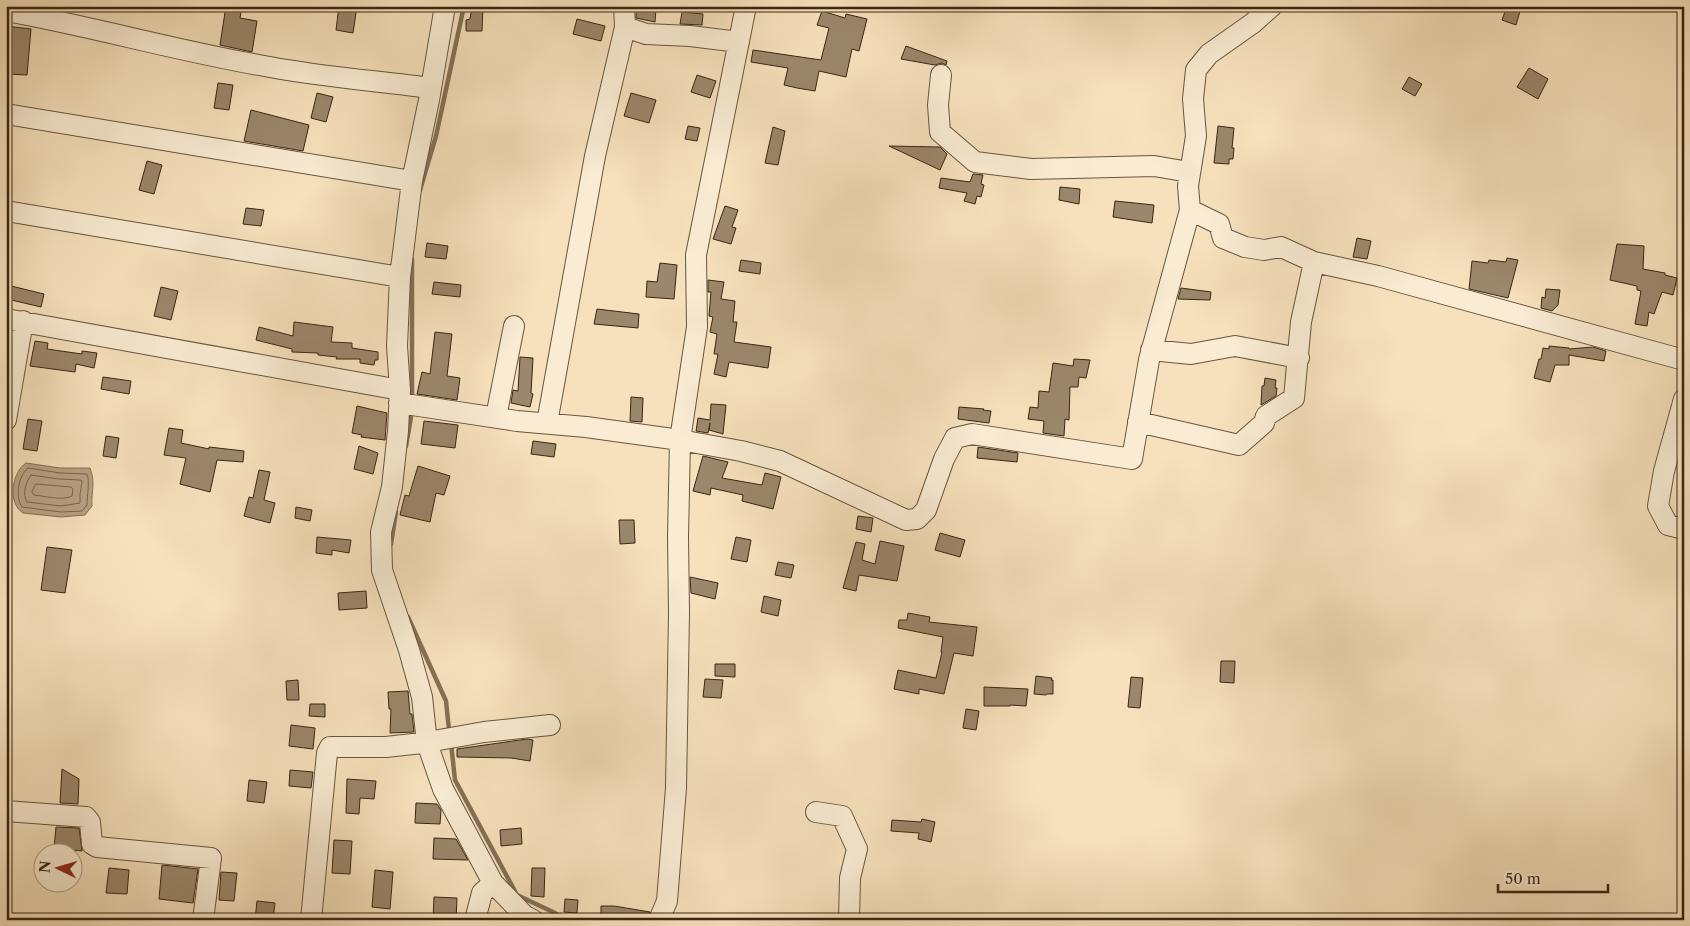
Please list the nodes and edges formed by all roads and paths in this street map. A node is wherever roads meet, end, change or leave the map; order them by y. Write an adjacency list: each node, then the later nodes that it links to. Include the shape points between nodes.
1 (445, 6): 9 (street)
2 (624, 6): 6 (street)
3 (746, 6): 7 (street)
4 (1272, 6): 11 (street, via 1209,54 1196,70 1193,99 1196,136)
5 (6, 11): 9 (street, via 272,68)
6 (625, 26): 7 (street, via 646,34); 27 (street, via 595,156)
7 (739, 42): 28 (street, via 696,255 697,327)
8 (942, 75): 11 (street, via 938,106 940,132 975,162 1030,169 1154,166)
9 (431, 88): 12 (street)
10 (6, 114): 12 (street)
11 (1189, 172): 13 (street)
12 (412, 181): 16 (street)
13 (1190, 210): 15 (street, via 1219,224 1223,238 1264,250 1281,247); 19 (street)
14 (6, 211): 16 (street)
15 (1314, 262): 20 (street, via 1301,322); 21 (street, via 1378,276)
16 (400, 277): 22 (street)
17 (15, 320): 22 (street); 25 (street)
18 (514, 326): 24 (street)
19 (1151, 350): 20 (street, via 1191,354 1235,346); 26 (street)
20 (1299, 358): 26 (street, via 1294,398 1266,416 1264,424 1239,445)
21 (1684, 360)
22 (399, 396): 24 (street); 31 (street, via 392,487 381,532 382,570 422,697)
23 (1684, 399): 29 (street, via 1658,506 1668,525)
24 (496, 418): 27 (street)
25 (6, 420)
26 (1138, 422): 28 (street, via 1132,459 972,434 955,438 926,510 917,519 906,520 780,461)
27 (547, 424): 28 (street)
28 (680, 440): 39 (street, via 676,788 667,901)
29 (1684, 529)
30 (550, 725): 31 (street, via 484,732)
31 (427, 743): 34 (street, via 443,789); 36 (street, via 330,747)
32 (6, 811): 35 (street, via 86,817 90,822 92,844 97,847 211,858)
33 (816, 812): 40 (street, via 842,816 857,849 850,878)
34 (493, 883): 37 (street, via 482,893); 38 (street)
35 (203, 920)
36 (312, 920)
37 (475, 920)
38 (533, 920)
39 (659, 920)
40 (849, 920)

